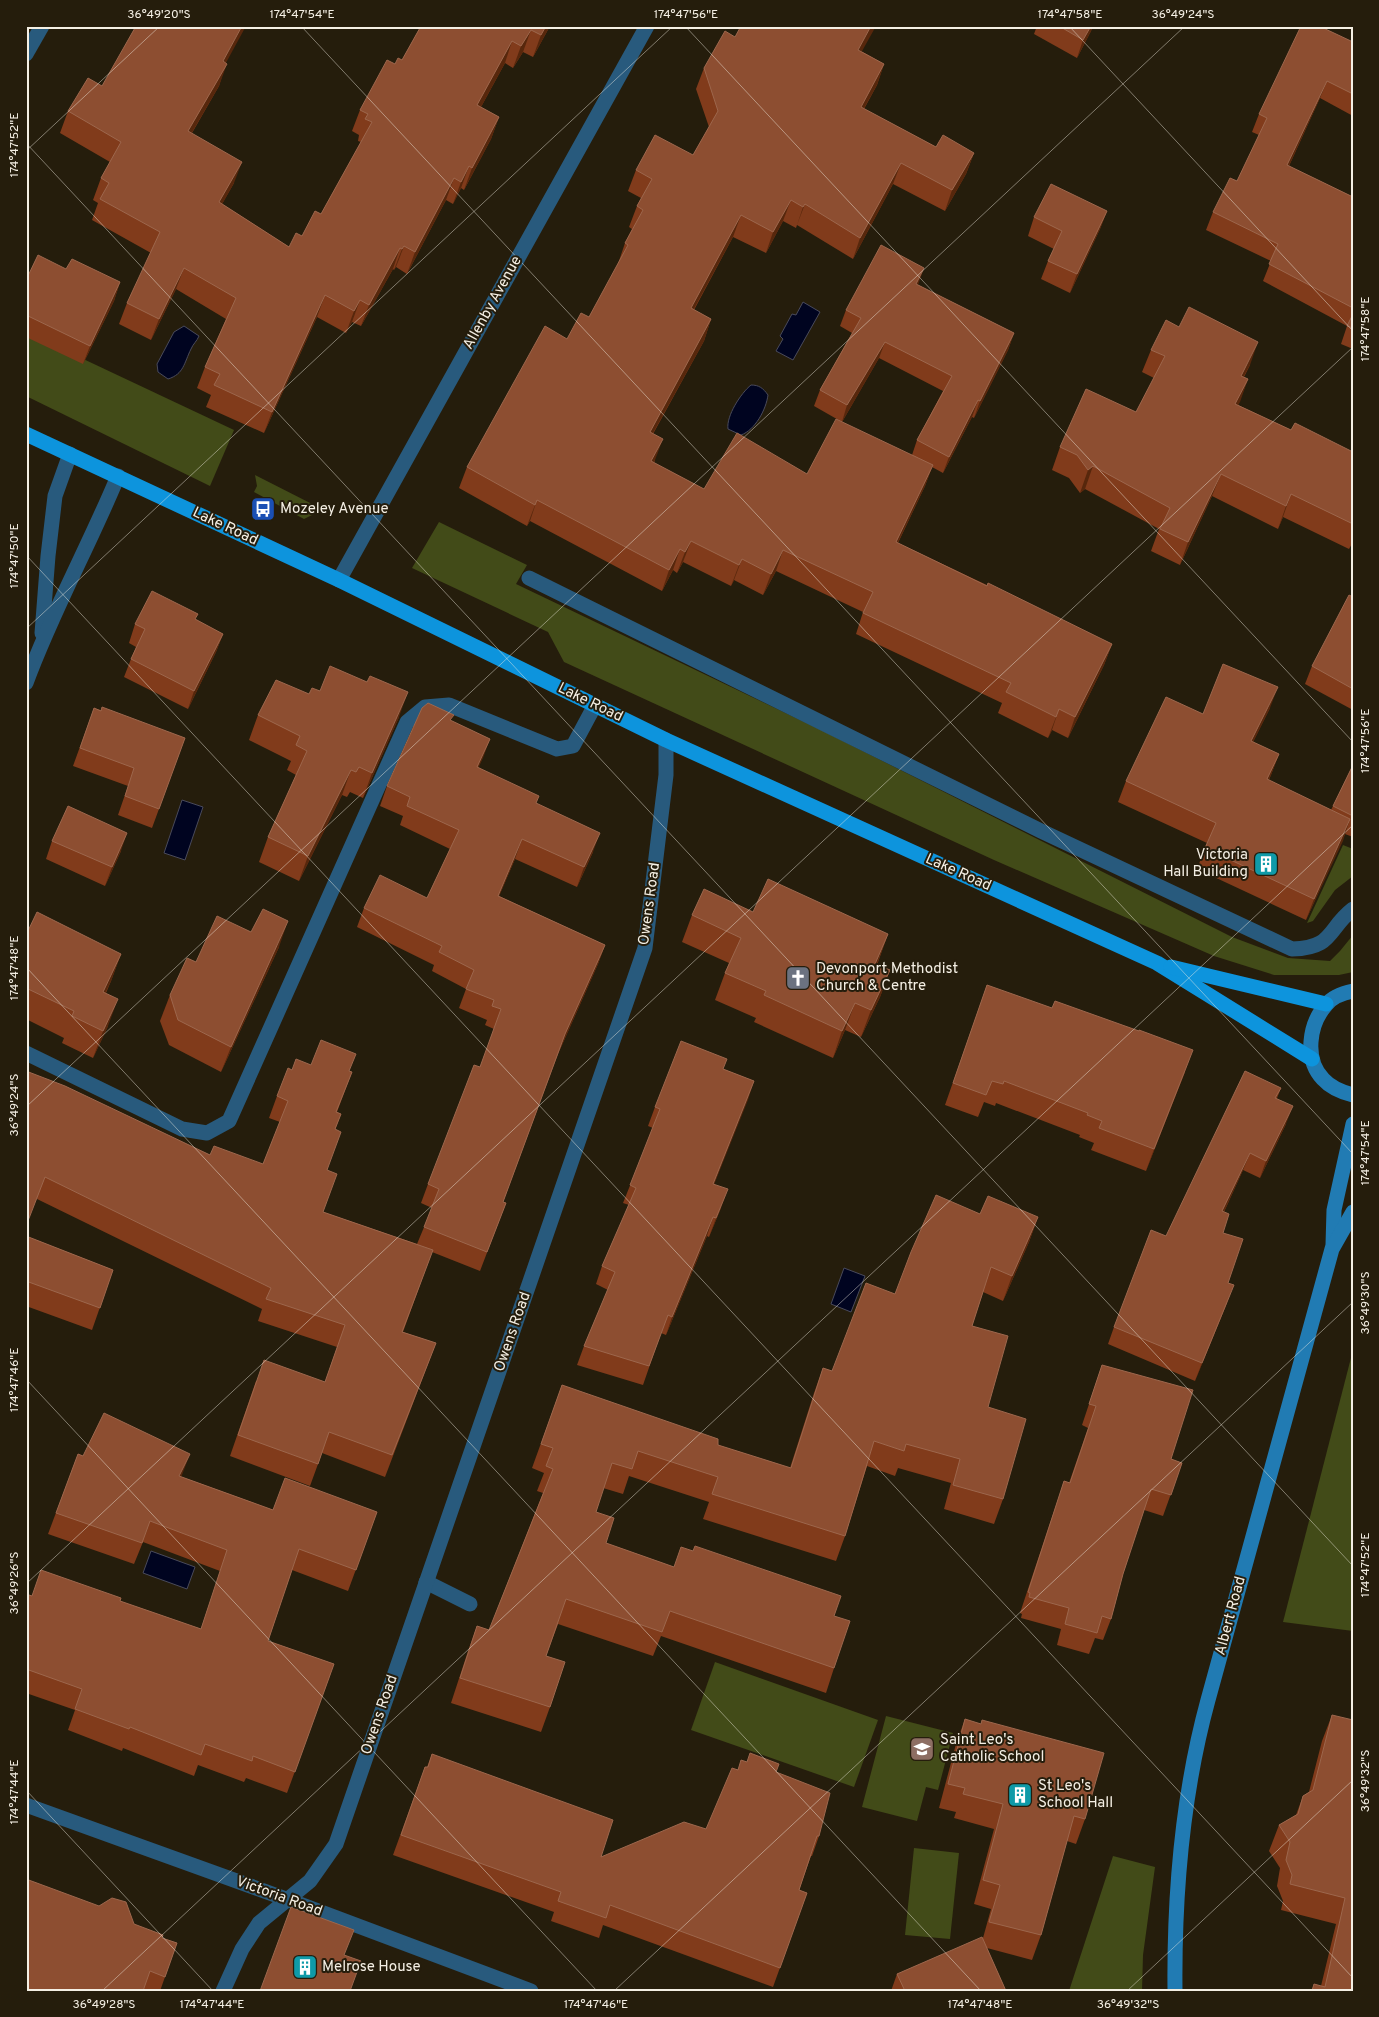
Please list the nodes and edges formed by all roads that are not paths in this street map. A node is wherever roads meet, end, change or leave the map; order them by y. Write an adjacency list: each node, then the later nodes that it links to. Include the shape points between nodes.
1 (42, 26): 3 (street)
2 (647, 26): 8 (street, Allenby Avenue)
3 (26, 54)
4 (26, 434): 5 (main road, Lake Road)
5 (70, 454): 6 (main road, Lake Road); 9 (street, via 55,496)
6 (118, 476): 8 (main road, Lake Road); 9 (street)
7 (529, 578): 13 (street, via 1042,831 1292,949 1305,949 1329,938)
8 (339, 580): 11 (main road, Lake Road)
9 (41, 642): 10 (street)
10 (26, 683)
11 (595, 705): 12 (main road, Lake Road); 17 (street, via 574,746 557,749 449,705 425,708 407,722 228,1121 207,1133 182,1128)
12 (666, 740): 14 (main road, Lake Road); 23 (street, Owens Road, via 666,775 645,948)
13 (1353, 909)
14 (1158, 964): 16 (main road, Lake Road); 18 (main road, Lake Road)
15 (1353, 991): 16 (main road, via 1342,993)
16 (1326, 1004): 18 (main road, via 1311,1030)
17 (26, 1053)
18 (1312, 1059): 19 (main road, via 1322,1078 1339,1092)
19 (1353, 1095)
20 (1353, 1124): 22 (main road, Albert Road, via 1334,1210)
21 (1353, 1212): 22 (main road, Albert Road)
22 (1332, 1249): 29 (main road, Albert Road, via 1192,1765 1182,1820 1176,1893)
23 (426, 1582): 24 (street); 26 (street, Owens Road, via 336,1844 310,1881)
24 (470, 1604)
25 (26, 1805): 26 (street, Victoria Road)
26 (289, 1900): 27 (street, Owens Road, via 259,1923 242,1949); 28 (street, Victoria Road)
27 (223, 1991)
28 (531, 1991)
29 (1175, 1991)

